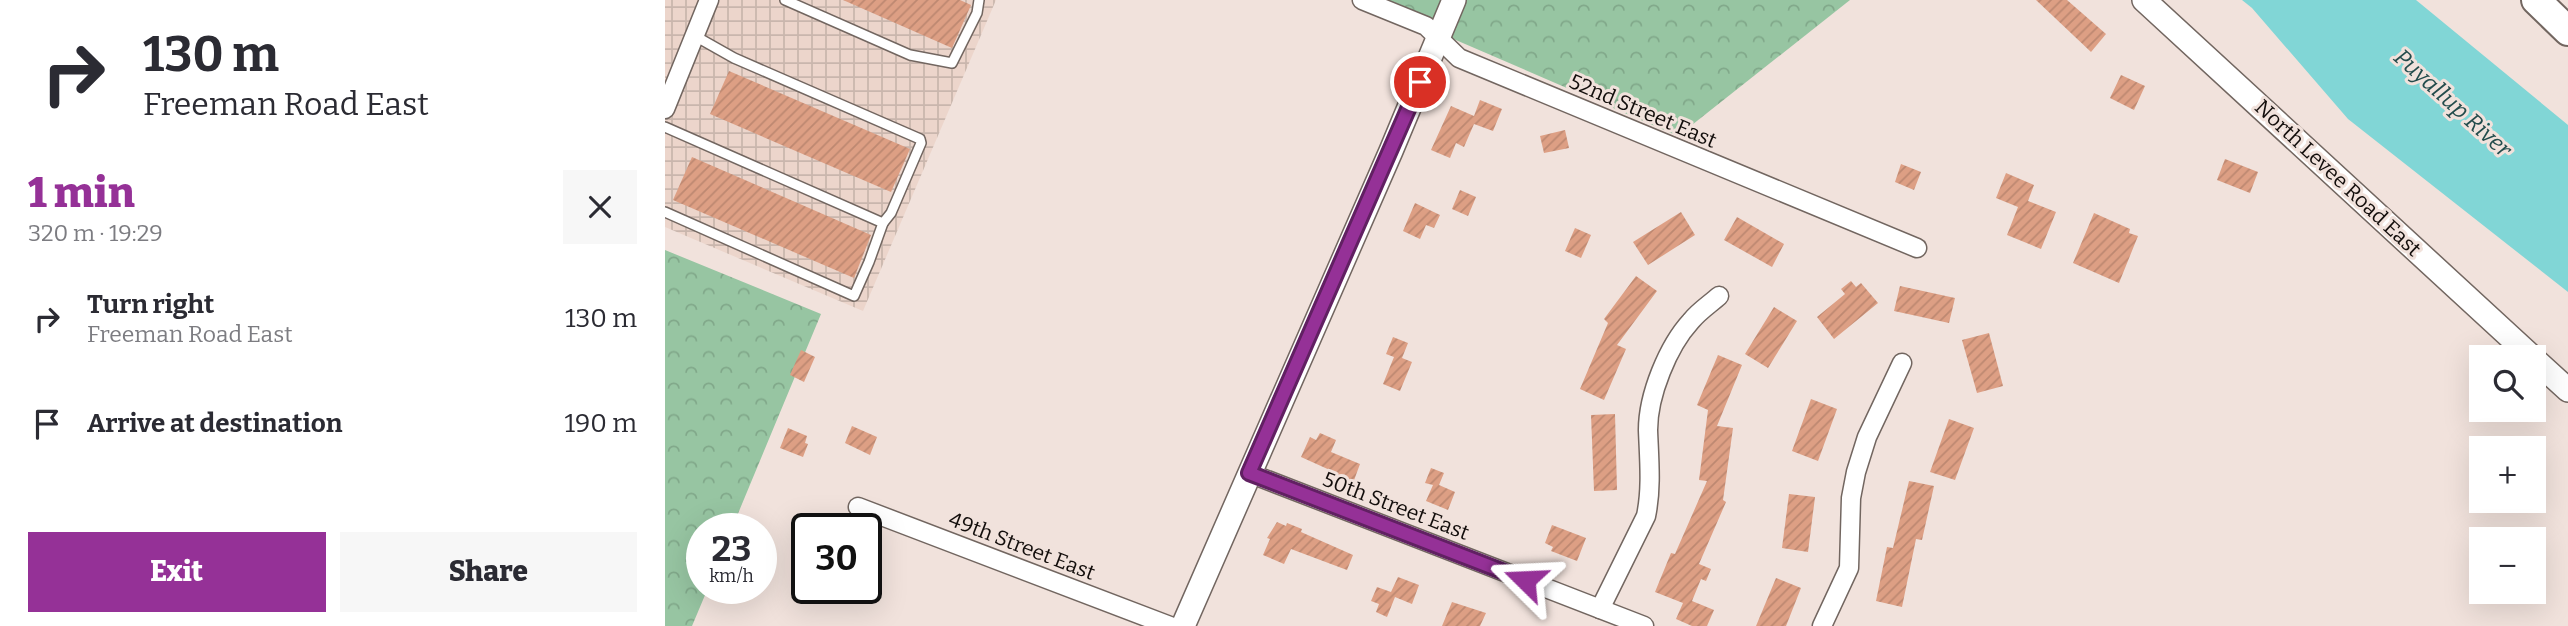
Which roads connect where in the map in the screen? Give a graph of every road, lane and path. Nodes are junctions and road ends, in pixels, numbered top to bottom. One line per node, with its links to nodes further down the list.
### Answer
1 (709, 0): 9 (street)
2 (785, 0): 3 (lane)
3 (979, 0)
4 (1362, 0): 10 (street, 52nd Street East)
5 (1454, 0): 10 (street)
6 (2144, 0): 17 (street, North Levee Road East)
7 (2536, 0): 8 (main road)
8 (2568, 31)
9 (695, 36): 11 (street); 14 (lane)
10 (1439, 39): 15 (street, 52nd Street East); 21 (street)
11 (665, 109)
12 (665, 127): 14 (lane)
13 (665, 212): 14 (lane)
14 (883, 223)
15 (1917, 248)
16 (1719, 296): 23 (street)
17 (2519, 345)
18 (1902, 363): 27 (street)
19 (2546, 370): 20 (street, North Levee Road East)
20 (2568, 390)
21 (1249, 473): 23 (street, 50th Street East); 25 (street)
22 (859, 507): 24 (street, 49th Street East)
23 (1600, 609): 26 (street, 50th Street East)
24 (1170, 626)
25 (1183, 626)
26 (1644, 626)
27 (1822, 626)

